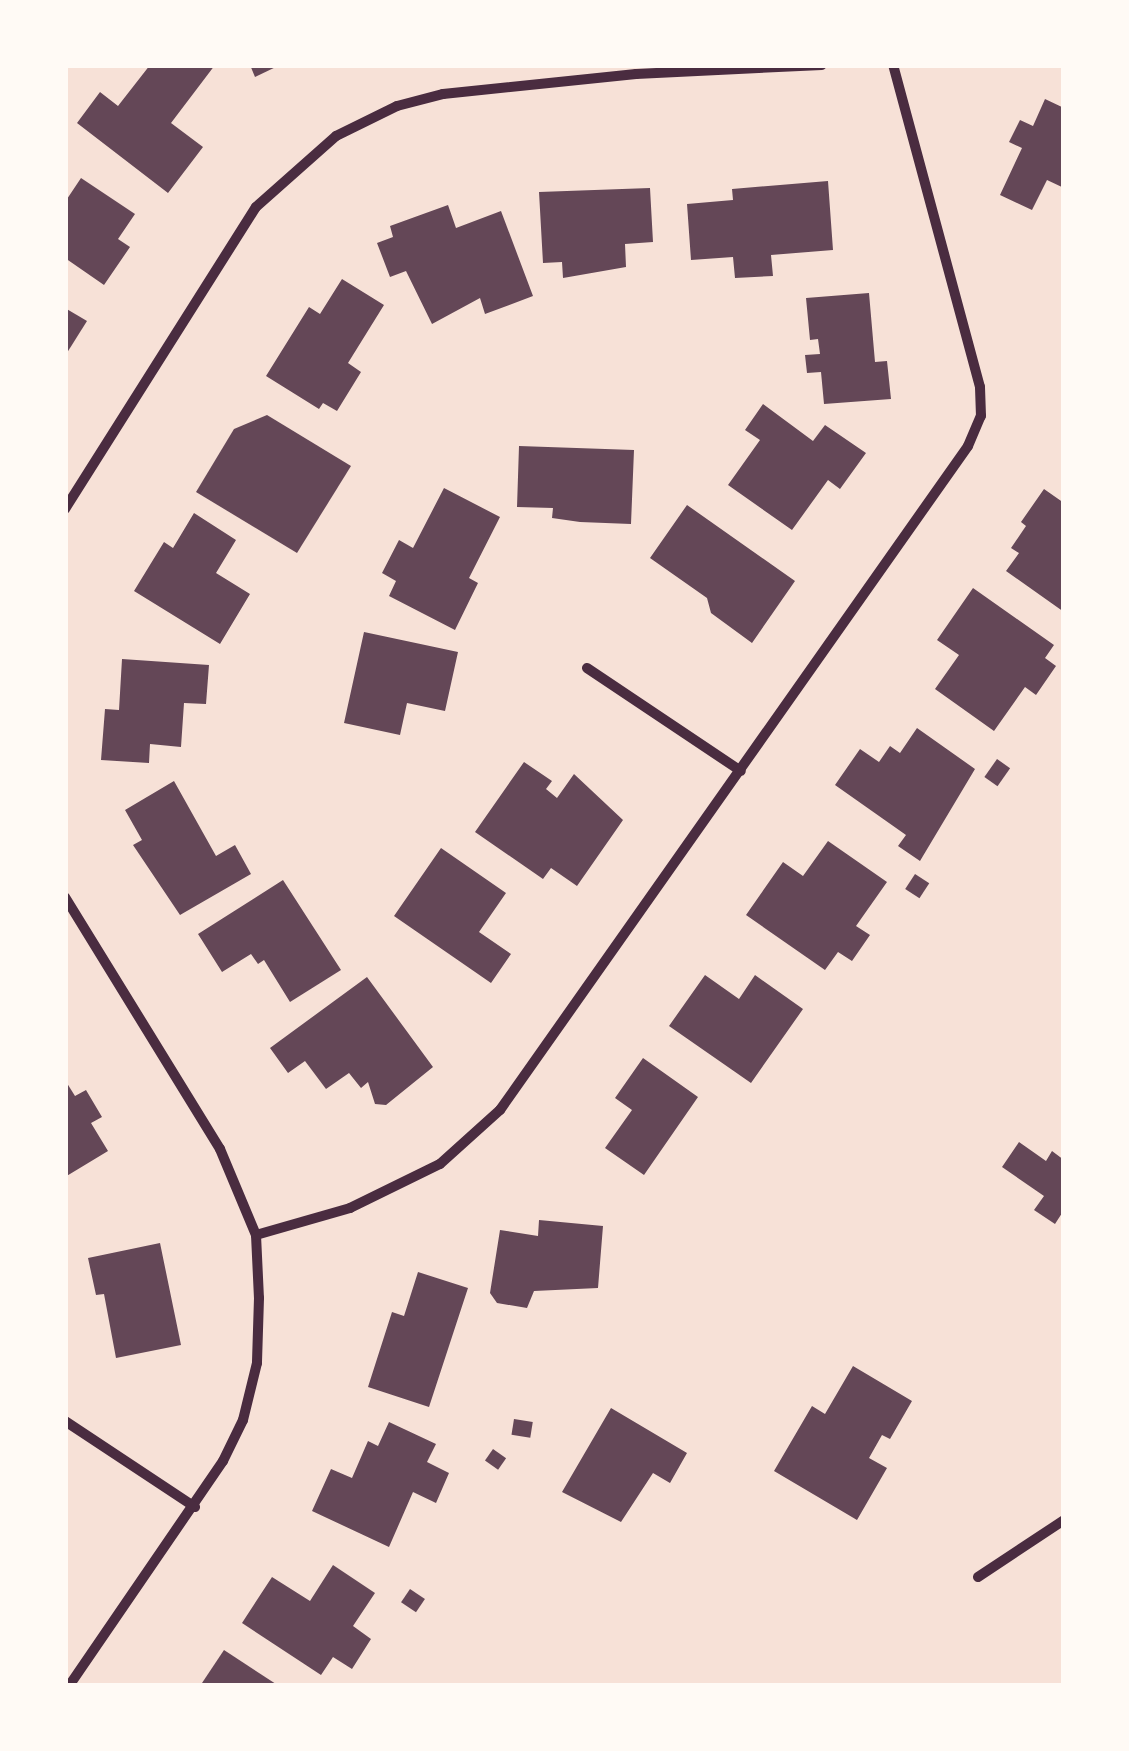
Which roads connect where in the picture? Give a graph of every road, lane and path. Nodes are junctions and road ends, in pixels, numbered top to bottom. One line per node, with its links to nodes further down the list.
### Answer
1 (822, 65): 3 (street)
2 (892, 65): 5 (street)
3 (65, 509)
4 (586, 668): 5 (street)
5 (741, 771): 7 (street)
6 (65, 897): 7 (street)
7 (256, 1235): 9 (street)
8 (65, 1421): 9 (street)
9 (195, 1507): 12 (street)
10 (1064, 1520): 11 (street)
11 (978, 1577)
12 (69, 1686)

